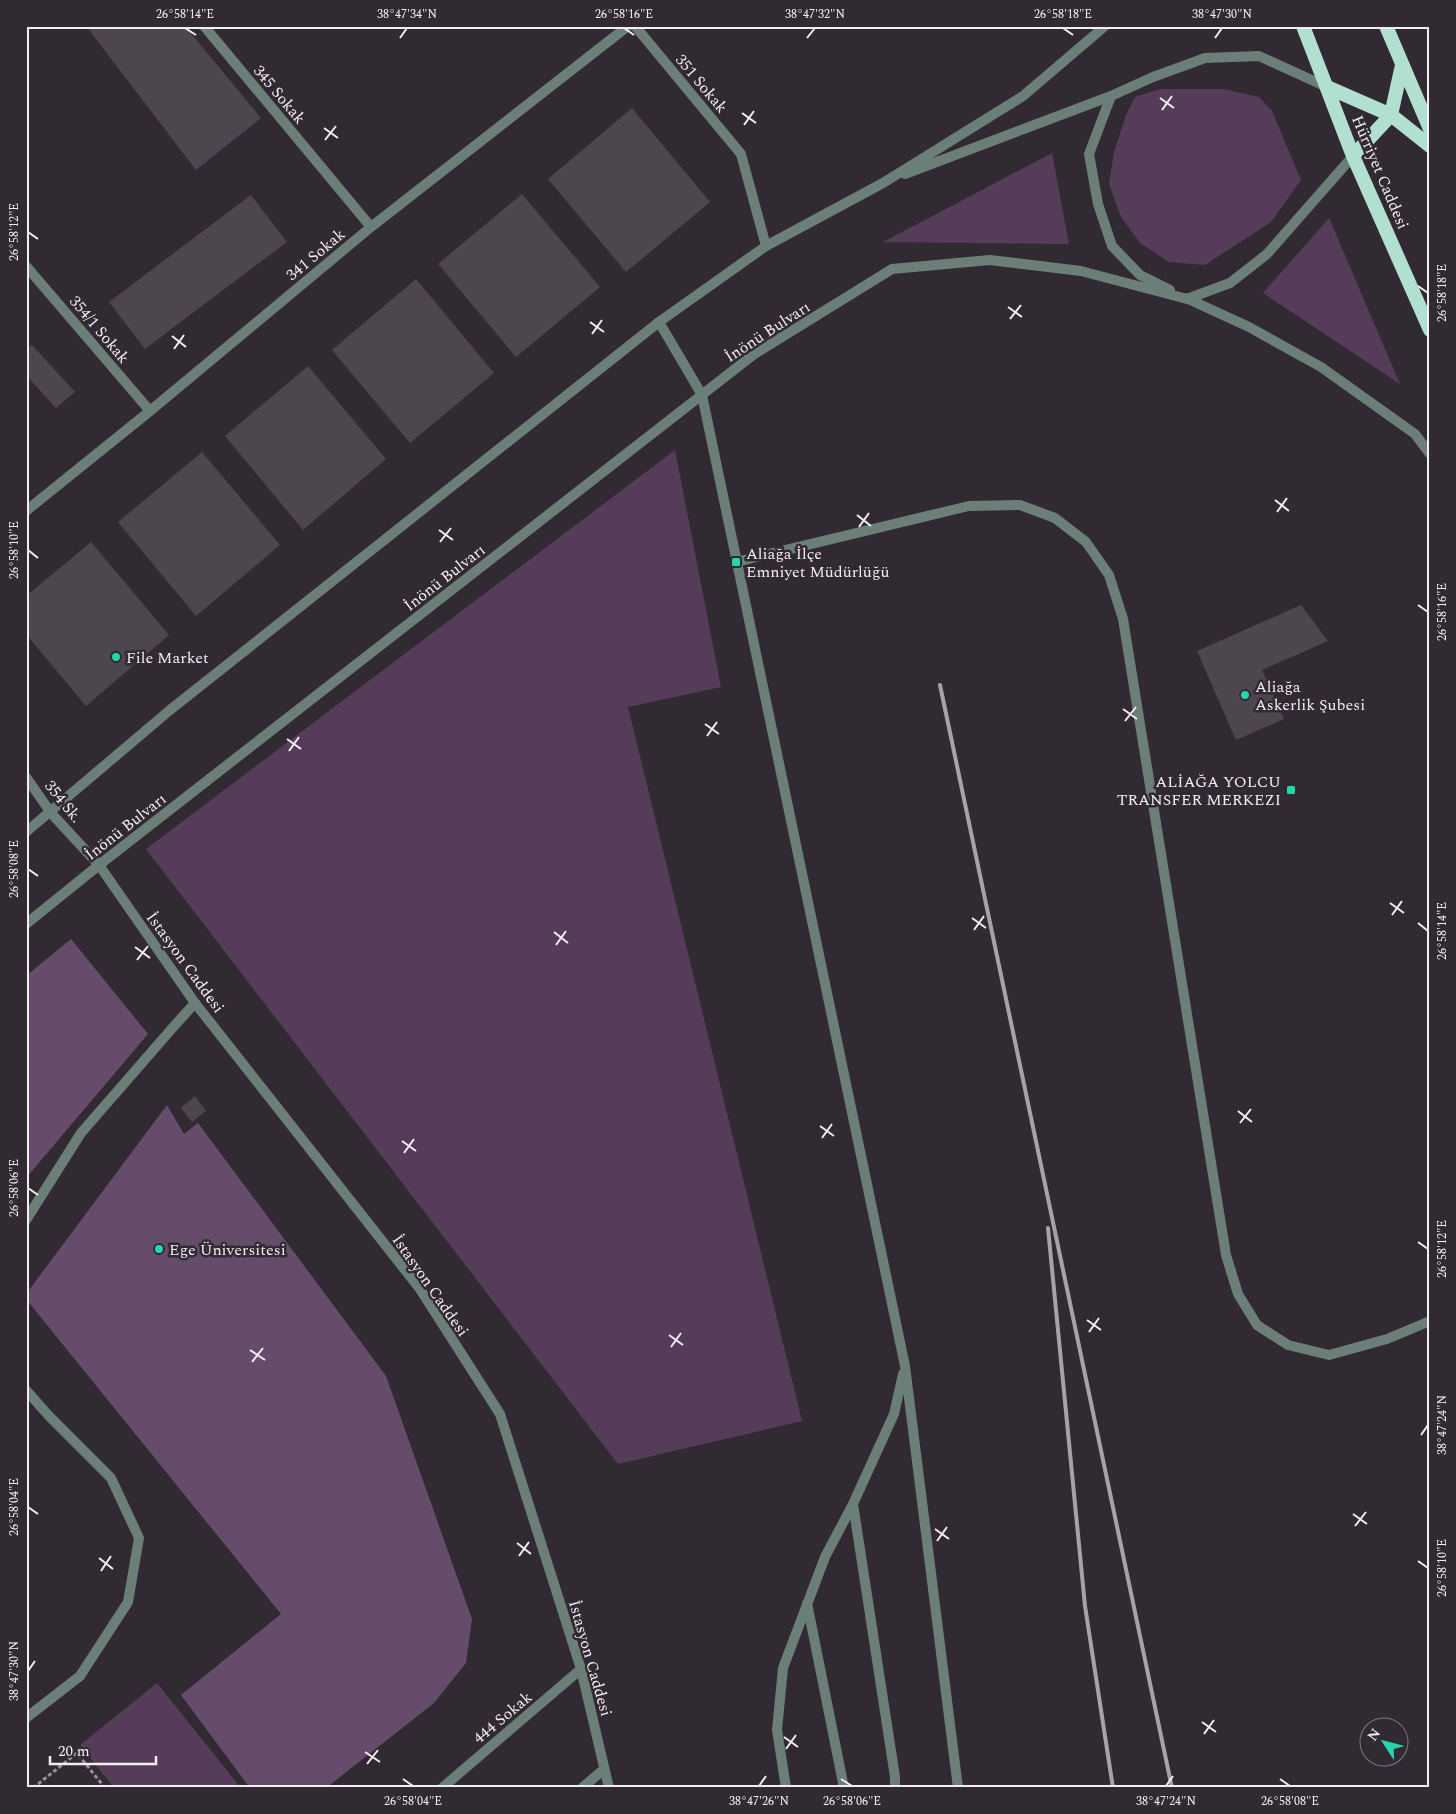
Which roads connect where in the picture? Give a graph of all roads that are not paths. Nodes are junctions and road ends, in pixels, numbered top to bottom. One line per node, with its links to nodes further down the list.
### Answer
1 (204, 26): 15 (street, 345 Sokak)
2 (628, 26): 15 (street, 341 Sokak)
3 (636, 26): 16 (street, 351 Sokak)
4 (1105, 26): 14 (street)
5 (1302, 26): 8 (highway, Hürriyet Caddesi)
6 (1386, 26): 7 (highway)
7 (1402, 65): 10 (highway); 11 (highway)
8 (1327, 86): 9 (street); 10 (highway); 13 (highway, Hürriyet Caddesi)
9 (1111, 96): 14 (street); 18 (street)
10 (1391, 115): 12 (highway); 13 (highway)
11 (1430, 129)
12 (1430, 146)
13 (1353, 156): 18 (street); 20 (highway, Hürriyet Caddesi)
14 (883, 183): 16 (street)
15 (371, 227): 22 (street, 341 Sokak)
16 (766, 246): 19 (street)
17 (26, 266): 22 (street, 354/1 Sokak)
18 (1187, 299): 21 (street, İnönü Bulvarı); 23 (street)
19 (658, 322): 21 (street); 27 (street)
20 (1430, 330)
21 (702, 395): 25 (street); 29 (street, İnönü Bulvarı)
22 (150, 411): 24 (street, 341 Sokak)
23 (1430, 454)
24 (26, 511)
25 (736, 562): 33 (street); 34 (street)
26 (26, 777): 27 (street, 354 Sk.)
27 (51, 812): 28 (street); 29 (street, 354 Sk.)
28 (26, 832)
29 (99, 865): 30 (street, İnönü Bulvarı); 31 (street, İstasyon Caddesi)
30 (26, 924)
31 (195, 1003): 32 (street); 38 (street, İstasyon Caddesi)
32 (26, 1220)
33 (1430, 1321)
34 (905, 1366): 36 (street); 47 (street)
35 (26, 1390): 39 (street)
36 (853, 1504): 37 (street); 46 (street)
37 (807, 1602): 44 (street); 45 (street)
38 (581, 1669): 40 (street, İstasyon Caddesi); 41 (street, 444 Sokak)
39 (26, 1718)
40 (604, 1769): 42 (street); 43 (street, İstasyon Caddesi)
41 (442, 1788)
42 (582, 1788)
43 (609, 1788)
44 (786, 1788)
45 (844, 1788)
46 (895, 1788)
47 (958, 1788)

